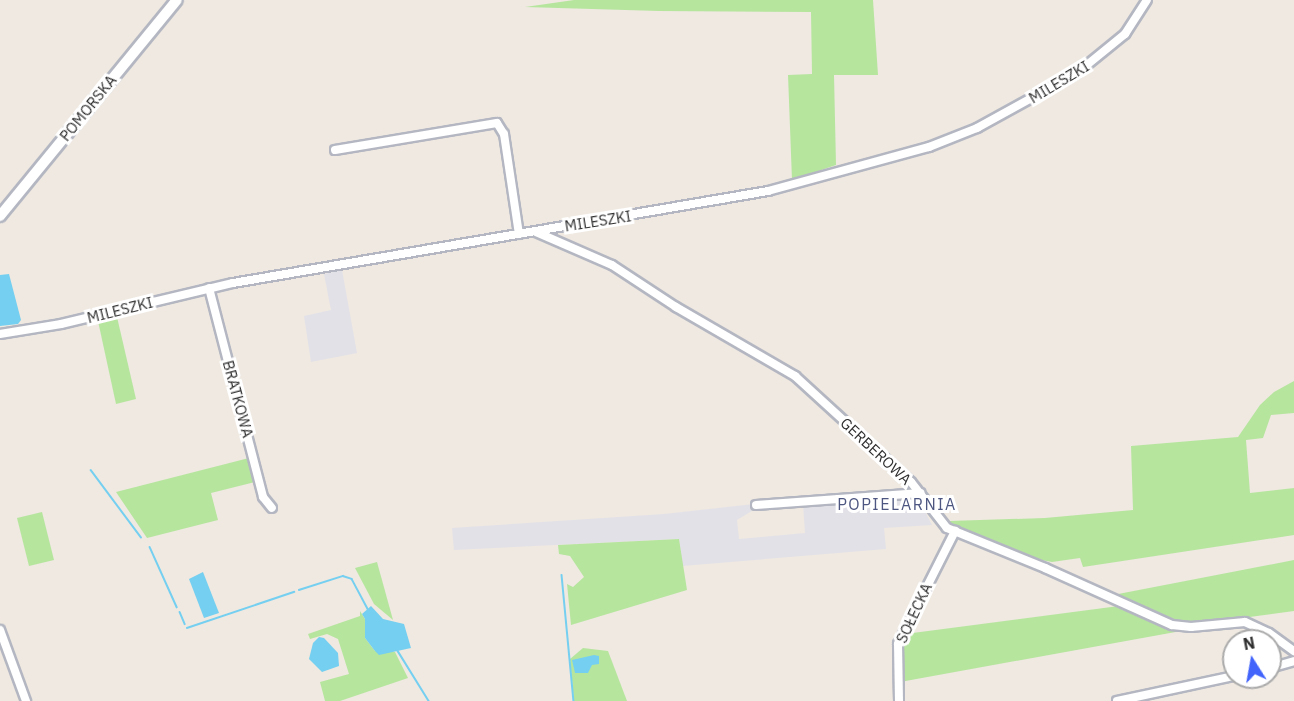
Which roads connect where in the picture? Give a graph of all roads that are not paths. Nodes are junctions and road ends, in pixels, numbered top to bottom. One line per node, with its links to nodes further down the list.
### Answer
1 (177, 0): 4 (street, POMORSKA)
2 (1147, 0): 5 (street, MILESZKI)
3 (335, 150): 6 (street)
4 (0, 216)
5 (535, 231): 6 (street, MILESZKI); 9 (street, GERBEROWA)
6 (519, 234): 7 (street, MILESZKI)
7 (209, 288): 8 (street, MILESZKI); 11 (street, BRATKOWA)
8 (0, 334)
9 (921, 493): 10 (street); 12 (street, GERBEROWA)
10 (756, 505)
11 (272, 508)
12 (955, 531): 14 (street, GERBEROWA); 17 (street, SOŁECKA)
13 (0, 630): 16 (street)
14 (1294, 651)
15 (1222, 679): 18 (street)
16 (26, 701)
17 (899, 701)
18 (1117, 701)

